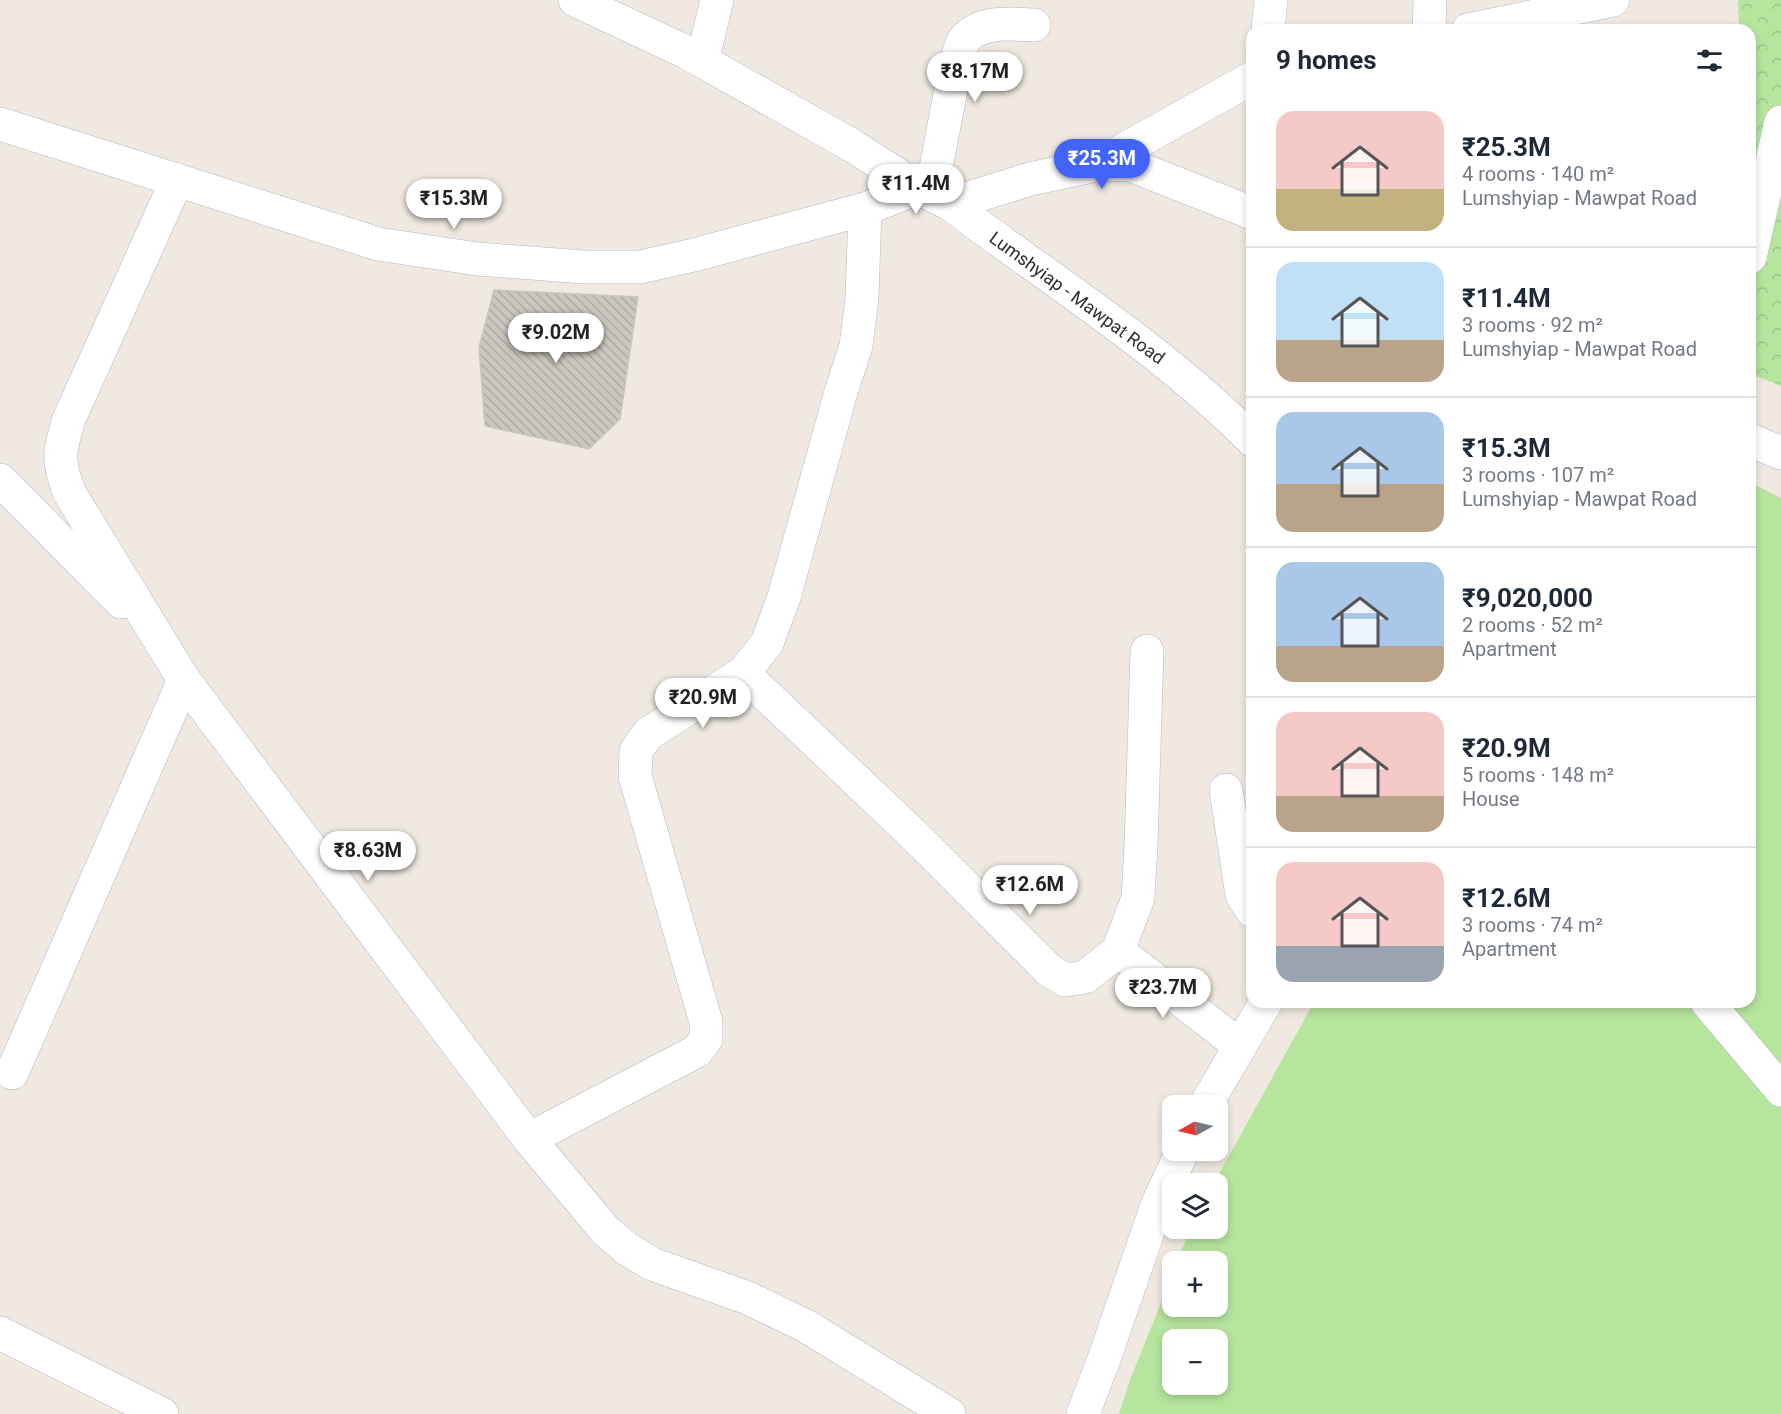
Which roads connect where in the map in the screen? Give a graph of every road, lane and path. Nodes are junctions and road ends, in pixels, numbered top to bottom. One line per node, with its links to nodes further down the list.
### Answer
1 (575, 0): 10 (street, Lumshyiap - Mawpat Road)
2 (717, 0): 10 (street)
3 (1271, 0): 6 (street)
4 (1430, 0): 7 (street)
5 (1610, 0): 8 (street)
6 (1269, 24)
7 (1429, 24)
8 (1496, 24)
9 (1034, 25): 16 (street)
10 (702, 61): 16 (street, Lumshyiap - Mawpat Road)
11 (1246, 81): 14 (street)
12 (1781, 122): 19 (street)
13 (0, 124): 15 (street)
14 (1096, 165): 16 (street); 18 (street)
15 (177, 180): 17 (street); 24 (street)
16 (933, 195): 17 (street); 20 (street, Lumshyiap - Mawpat Road)
17 (865, 209): 26 (street)
18 (1246, 211)
19 (1756, 231)
20 (1246, 434)
21 (1756, 443): 22 (street)
22 (1781, 453)
23 (0, 480): 24 (street)
24 (160, 641): 27 (street)
25 (1147, 651): 30 (street)
26 (743, 673): 30 (street); 37 (street)
27 (184, 680): 34 (street); 37 (street)
28 (1226, 790): 29 (street)
29 (1246, 901)
30 (1118, 951): 33 (street)
31 (1262, 1008): 33 (street)
32 (1712, 1008): 35 (street)
33 (1240, 1046): 36 (street)
34 (12, 1073)
35 (1781, 1090)
36 (1211, 1095)
37 (529, 1138): 41 (street)
38 (1179, 1161): 42 (street)
39 (0, 1333): 40 (street)
40 (155, 1412)
41 (949, 1414)
42 (1083, 1414)

